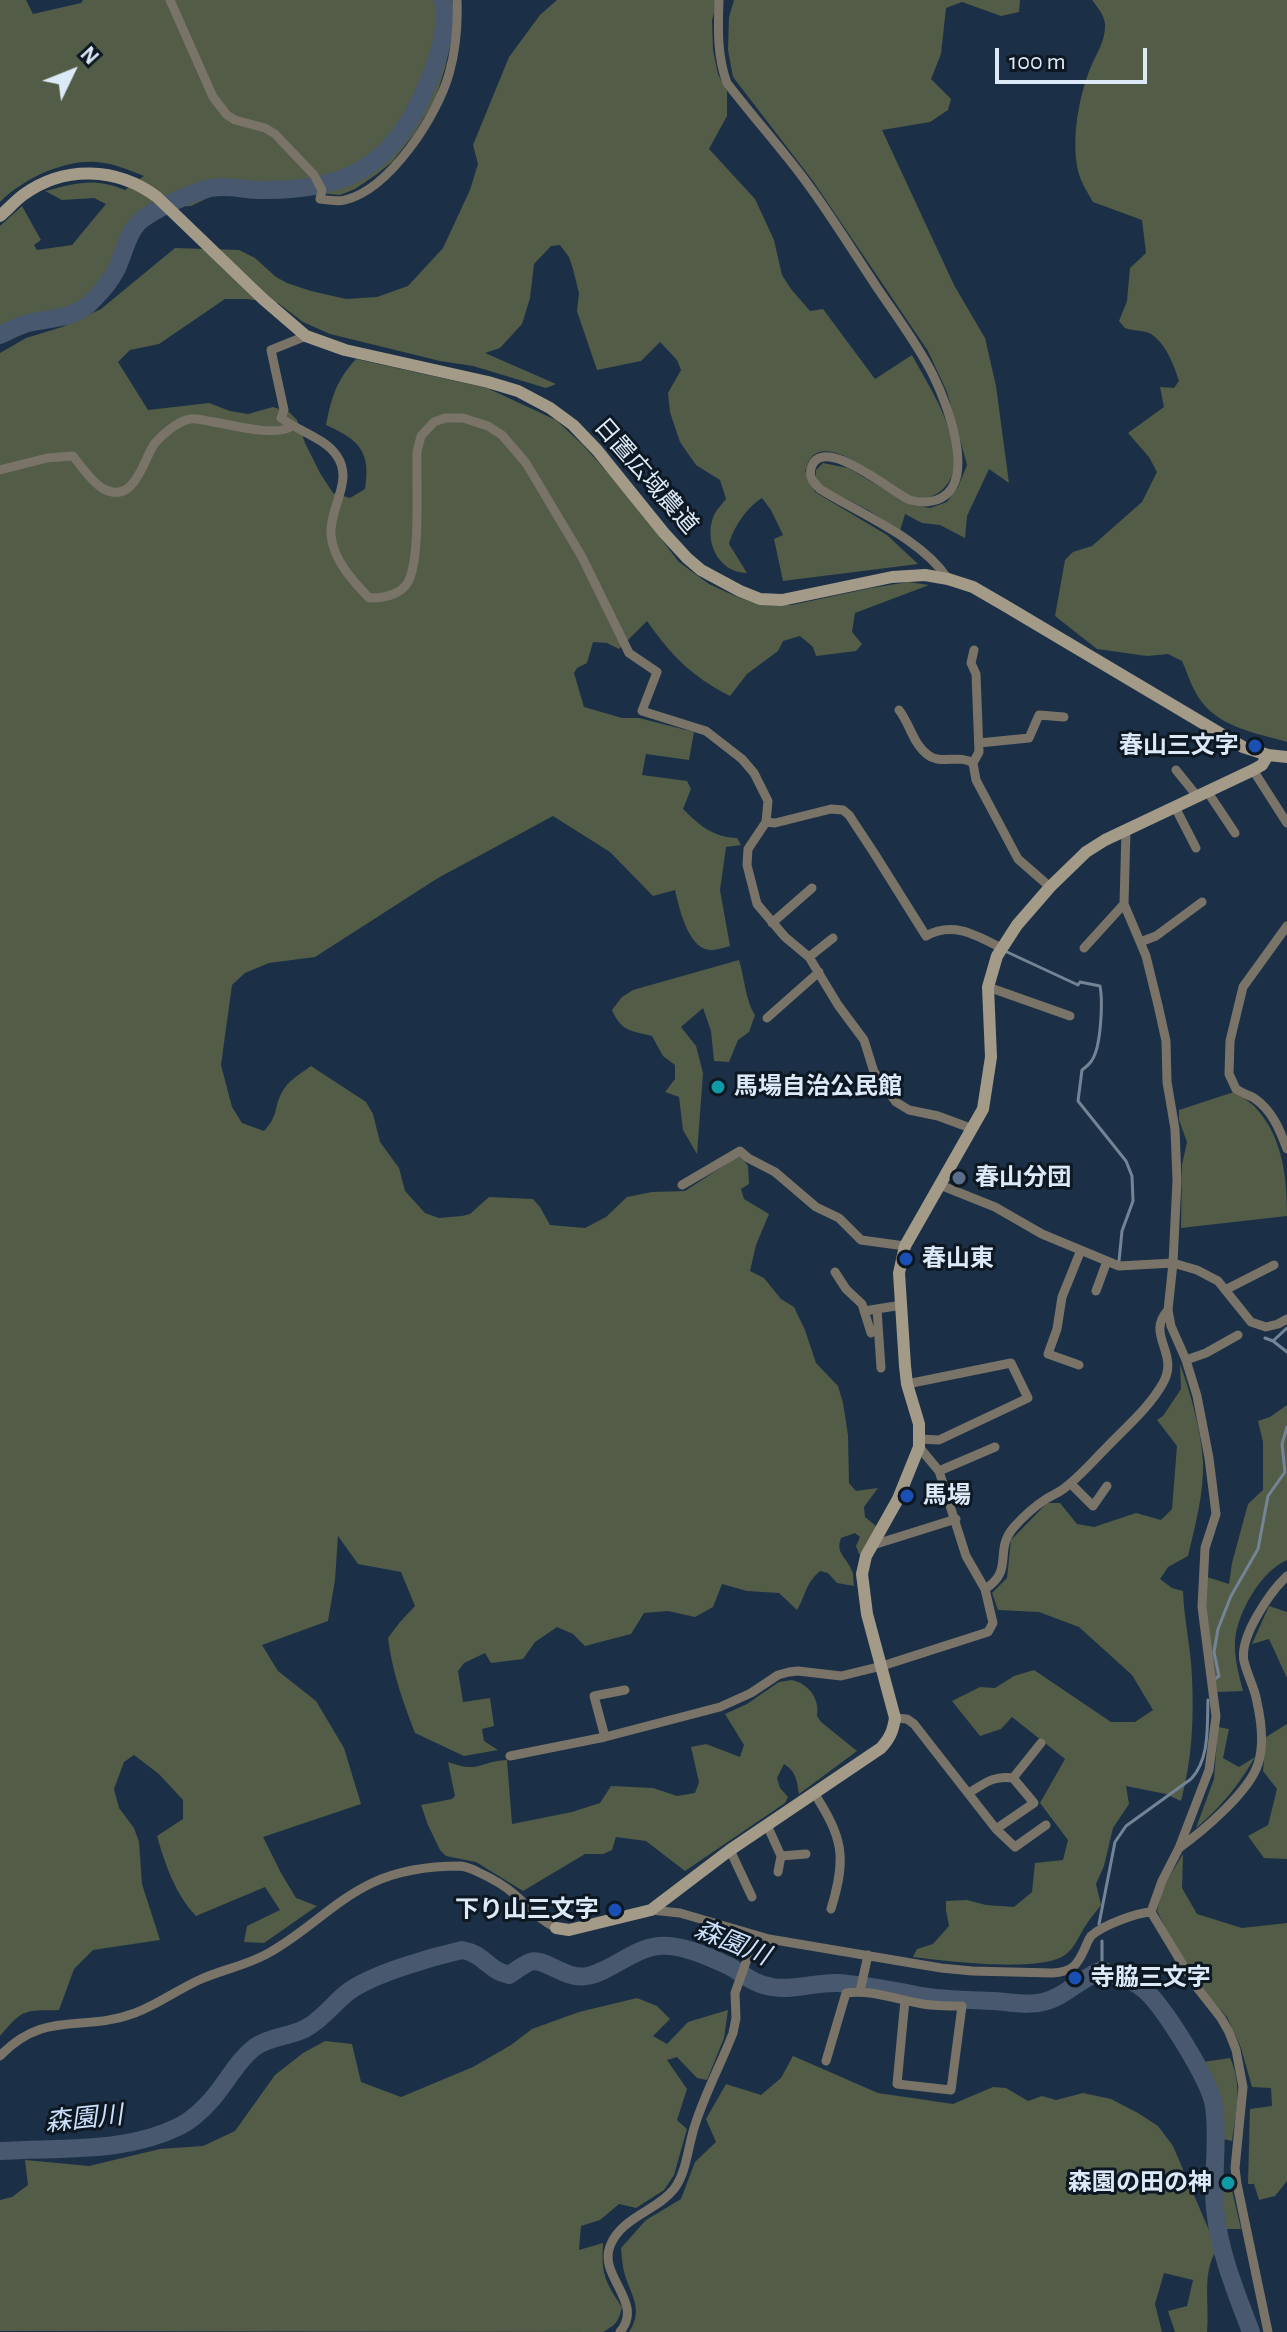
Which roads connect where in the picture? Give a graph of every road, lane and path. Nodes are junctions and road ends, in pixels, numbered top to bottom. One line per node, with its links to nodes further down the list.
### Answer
1 (170, 0): 2 (street)
2 (457, 0)
3 (719, 0): 8 (street)
4 (0, 216): 5 (street, 日置広域農道)
5 (306, 336): 6 (street); 8 (street, 日置広域農道)
6 (292, 426): 7 (street); 20 (street)
7 (0, 470)
8 (948, 579): 13 (street, 日置広域農道)
9 (974, 650): 12 (street)
10 (899, 710): 15 (street)
11 (1064, 717): 12 (street)
12 (979, 743): 15 (street)
13 (1268, 755): 14 (street, 日置広域農道); 17 (street)
14 (1287, 757)
15 (973, 763): 25 (street)
16 (1176, 770): 18 (street)
17 (1253, 770): 18 (street); 21 (street)
18 (1202, 794): 19 (street); 23 (street)
19 (1175, 807): 22 (street); 24 (street)
20 (766, 822): 29 (street); 33 (street)
21 (1287, 823)
22 (1126, 830): 25 (street); 28 (street)
23 (1235, 833)
24 (1196, 848)
25 (1050, 887): 33 (street)
26 (812, 888): 29 (street)
27 (1202, 902): 32 (street)
28 (1124, 904): 32 (street); 34 (street)
29 (772, 923): 35 (street)
30 (1287, 926): 41 (street)
31 (833, 938): 35 (street)
32 (1140, 942): 47 (street)
33 (1001, 948): 37 (street)
34 (1084, 948)
35 (809, 957): 36 (street)
36 (819, 972): 39 (street); 40 (street)
37 (988, 987): 38 (street); 40 (street)
38 (1070, 1016)
39 (767, 1018)
40 (973, 1129): 43 (street)
41 (1287, 1149)
42 (682, 1185): 44 (street)
43 (940, 1185): 44 (street); 45 (street)
44 (905, 1246): 52 (street)
45 (1081, 1250): 46 (street); 60 (street)
46 (1107, 1261): 47 (street); 51 (street)
47 (1173, 1263): 50 (street); 54 (street)
48 (1274, 1265): 50 (street)
49 (835, 1272): 55 (street)
50 (1225, 1290): 56 (street)
51 (1096, 1291)
52 (902, 1305): 53 (street); 62 (street)
53 (877, 1309): 55 (street); 61 (street)
54 (1168, 1310): 59 (street); 66 (street)
55 (864, 1311): 57 (street)
56 (1287, 1319)
57 (871, 1333)
58 (1238, 1335): 59 (street)
59 (1186, 1360): 84 (street)
60 (1079, 1365)
61 (881, 1368)
62 (907, 1384): 63 (street); 63 (street)
63 (920, 1443): 65 (street); 69 (street)
64 (995, 1447): 65 (street)
65 (939, 1471): 68 (street)
66 (1071, 1484): 67 (street); 71 (street)
67 (1107, 1486)
68 (956, 1519): 69 (street); 71 (street)
69 (873, 1545): 72 (street)
70 (1287, 1576): 84 (street)
71 (985, 1589): 72 (street)
72 (882, 1666): 74 (street); 75 (street)
73 (625, 1690): 75 (street)
74 (895, 1718): 79 (street); 80 (street)
75 (605, 1737): 77 (street)
76 (1041, 1743): 78 (street)
77 (510, 1756)
78 (1013, 1778): 80 (street); 83 (street)
79 (814, 1793): 81 (street); 90 (street)
80 (969, 1793): 83 (street)
81 (767, 1825): 85 (street); 87 (street)
82 (1046, 1825): 83 (street)
83 (996, 1829)
84 (1179, 1848): 92 (street)
85 (730, 1850): 89 (street); 91 (street)
86 (806, 1854): 87 (street)
87 (781, 1856): 88 (street)
88 (778, 1872)
89 (752, 1897)
90 (831, 1909)
91 (651, 1910): 93 (street); 94 (street)
92 (1151, 1912): 95 (street); 101 (street)
93 (556, 1928): 98 (street)
94 (755, 1937): 95 (street); 100 (street)
95 (868, 1955): 96 (street)
96 (860, 1991): 97 (street); 99 (street)
97 (905, 2000): 97 (street)
98 (0, 2056)
99 (826, 2061)
100 (620, 2332)
101 (1268, 2332)

